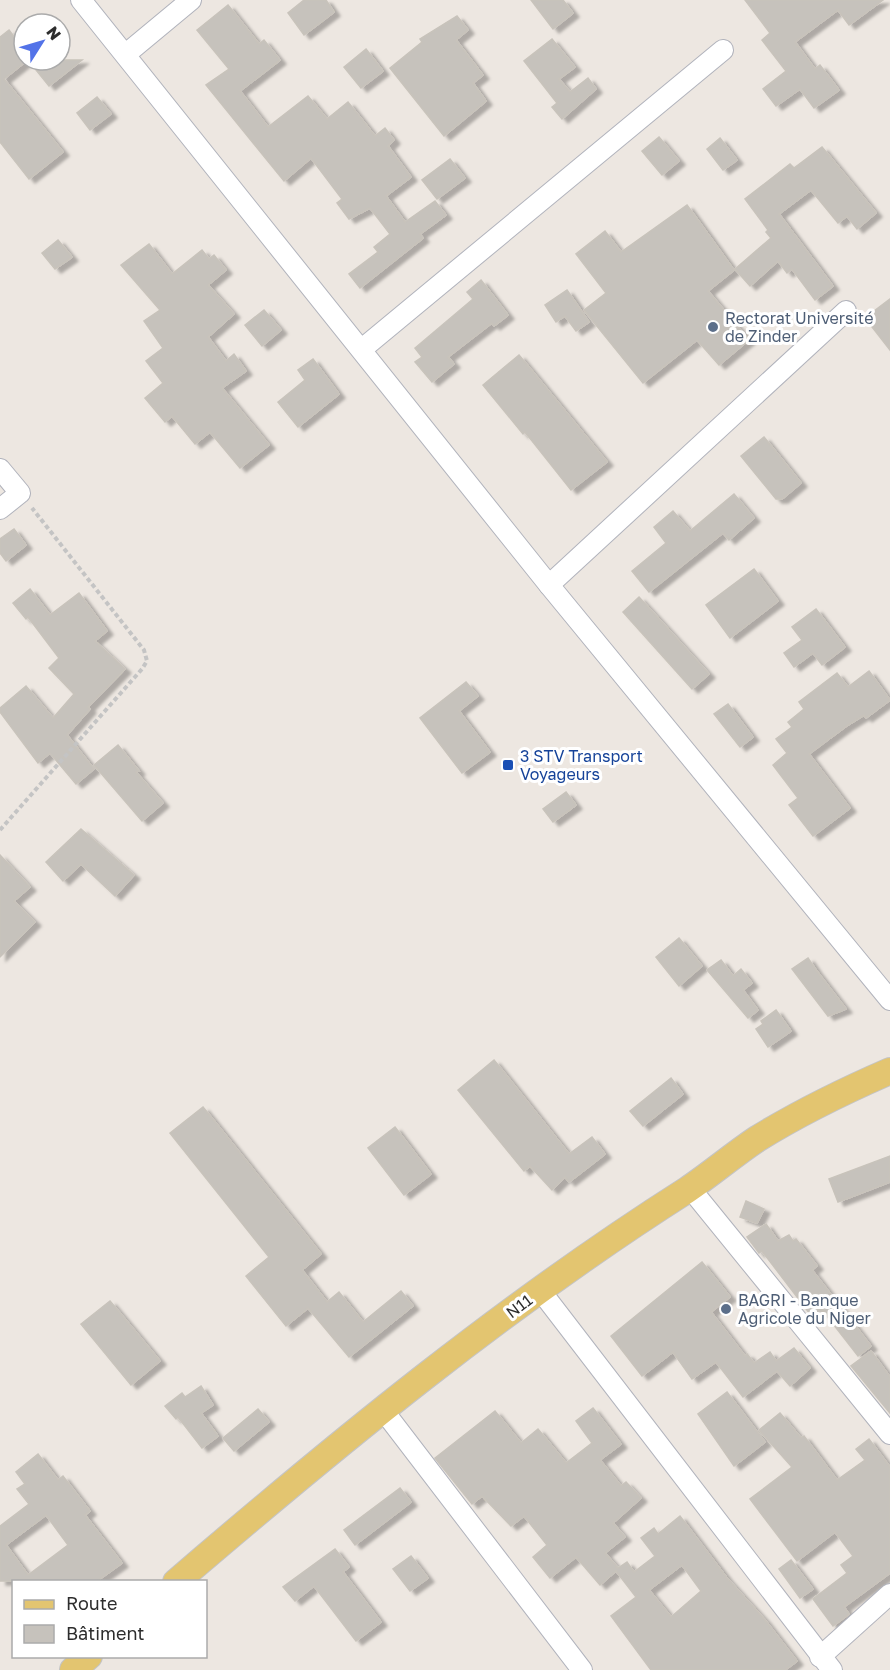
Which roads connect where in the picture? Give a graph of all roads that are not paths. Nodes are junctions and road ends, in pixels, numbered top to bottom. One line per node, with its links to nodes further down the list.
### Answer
1 (81, 0): 4 (street)
2 (191, 0): 4 (street)
3 (723, 50): 6 (street)
4 (126, 54): 6 (street)
5 (846, 311): 9 (street)
6 (362, 349): 9 (street)
7 (0, 469): 8 (street)
8 (0, 508)
9 (549, 585): 10 (street)
10 (890, 1000)
11 (890, 1071): 12 (main road, N11)
12 (690, 1188): 13 (main road, N11); 15 (street)
13 (540, 1290): 14 (main road, N11); 19 (street)
14 (383, 1410): 16 (main road, N11); 21 (street)
15 (890, 1434)
16 (177, 1580)
17 (890, 1594): 19 (street)
18 (87, 1658): 20 (main road)
19 (826, 1663)
20 (73, 1670)
21 (582, 1670)

